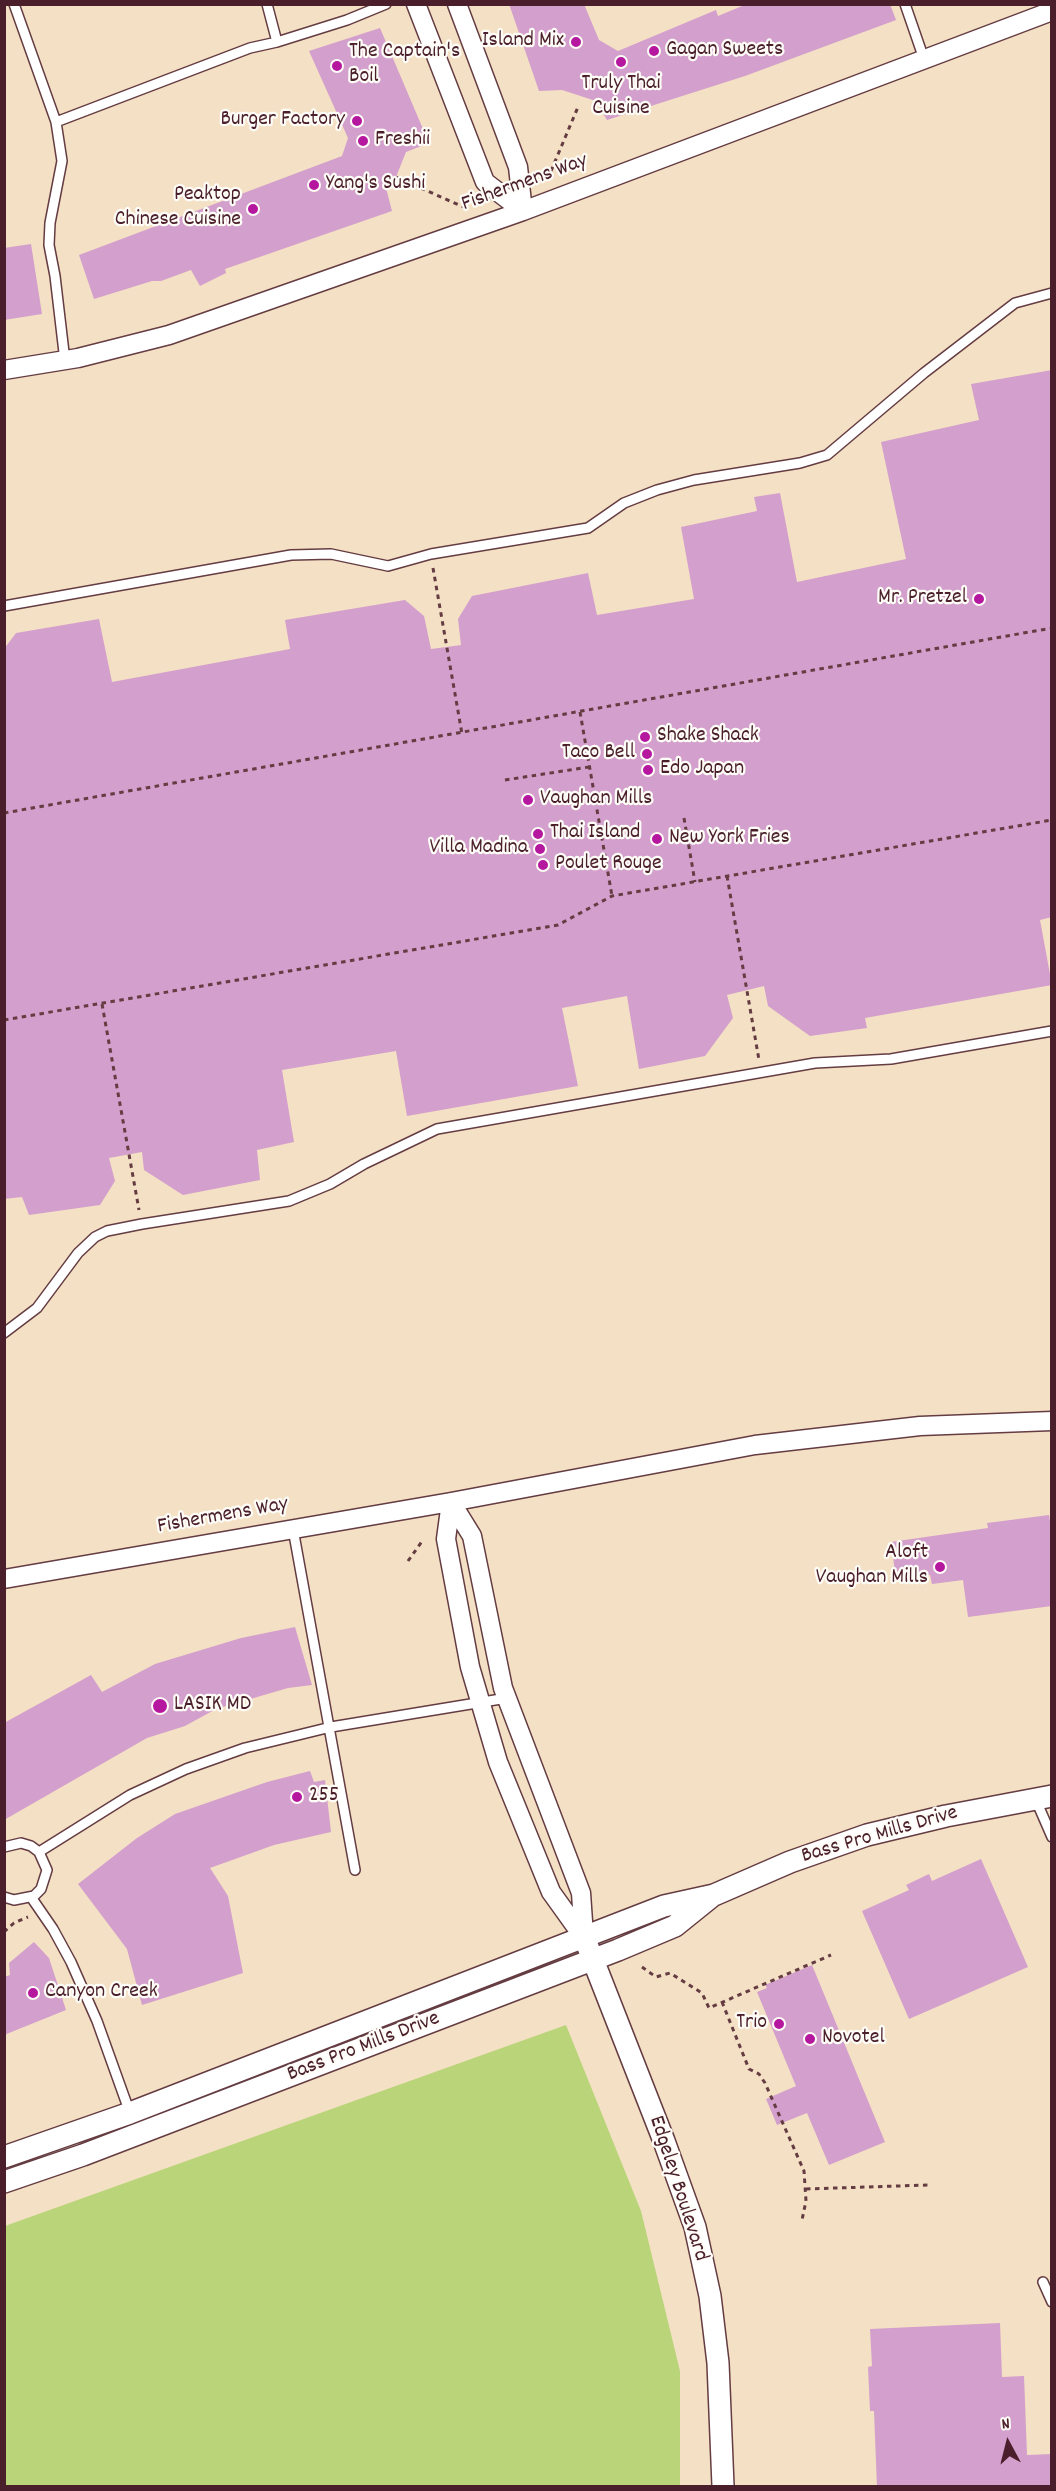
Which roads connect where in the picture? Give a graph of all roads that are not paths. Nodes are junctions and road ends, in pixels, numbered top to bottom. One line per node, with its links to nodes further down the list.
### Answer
1 (14, 4): 10 (lane)
2 (267, 4): 8 (lane)
3 (386, 4): 8 (lane)
4 (416, 4): 11 (street)
5 (457, 4): 11 (street)
6 (906, 4): 9 (lane)
7 (1052, 10): 9 (street, Fishermens Way)
8 (277, 42): 10 (lane)
9 (924, 59): 11 (street, Fishermens Way)
10 (56, 122): 13 (lane)
11 (523, 211): 13 (street, Fishermens Way)
12 (1052, 293): 15 (lane)
13 (65, 361): 14 (street, Fishermens Way)
14 (4, 370)
15 (4, 606)
16 (1052, 1031): 17 (lane)
17 (4, 1332)
18 (1052, 1421): 19 (street, Fishermens Way)
19 (451, 1502): 20 (street, Fishermens Way); 22 (street); 23 (street)
20 (293, 1529): 21 (street, Fishermens Way); 24 (lane)
21 (4, 1579)
22 (507, 1698): 23 (lane); 33 (street)
23 (480, 1702): 24 (lane); 33 (street)
24 (331, 1727): 28 (lane); 29 (lane)
25 (1043, 1797): 26 (lane); 30 (street, Bass Pro Mills Drive)
26 (1052, 1837)
27 (4, 1847): 28 (lane)
28 (39, 1852): 32 (lane)
29 (355, 1870)
30 (714, 1895): 33 (street, Bass Pro Mills Drive); 34 (street, Bass Pro Mills Drive)
31 (4, 1897): 32 (lane)
32 (31, 1897): 35 (lane)
33 (584, 1938): 34 (street, Edgeley Boulevard); 35 (street, Bass Pro Mills Drive)
34 (593, 1960): 37 (street, Bass Pro Mills Drive); 40 (street, Edgeley Boulevard)
35 (130, 2113): 36 (street, Bass Pro Mills Drive)
36 (4, 2157)
37 (4, 2182)
38 (1043, 2282): 39 (lane)
39 (1052, 2302)
40 (723, 2487)

